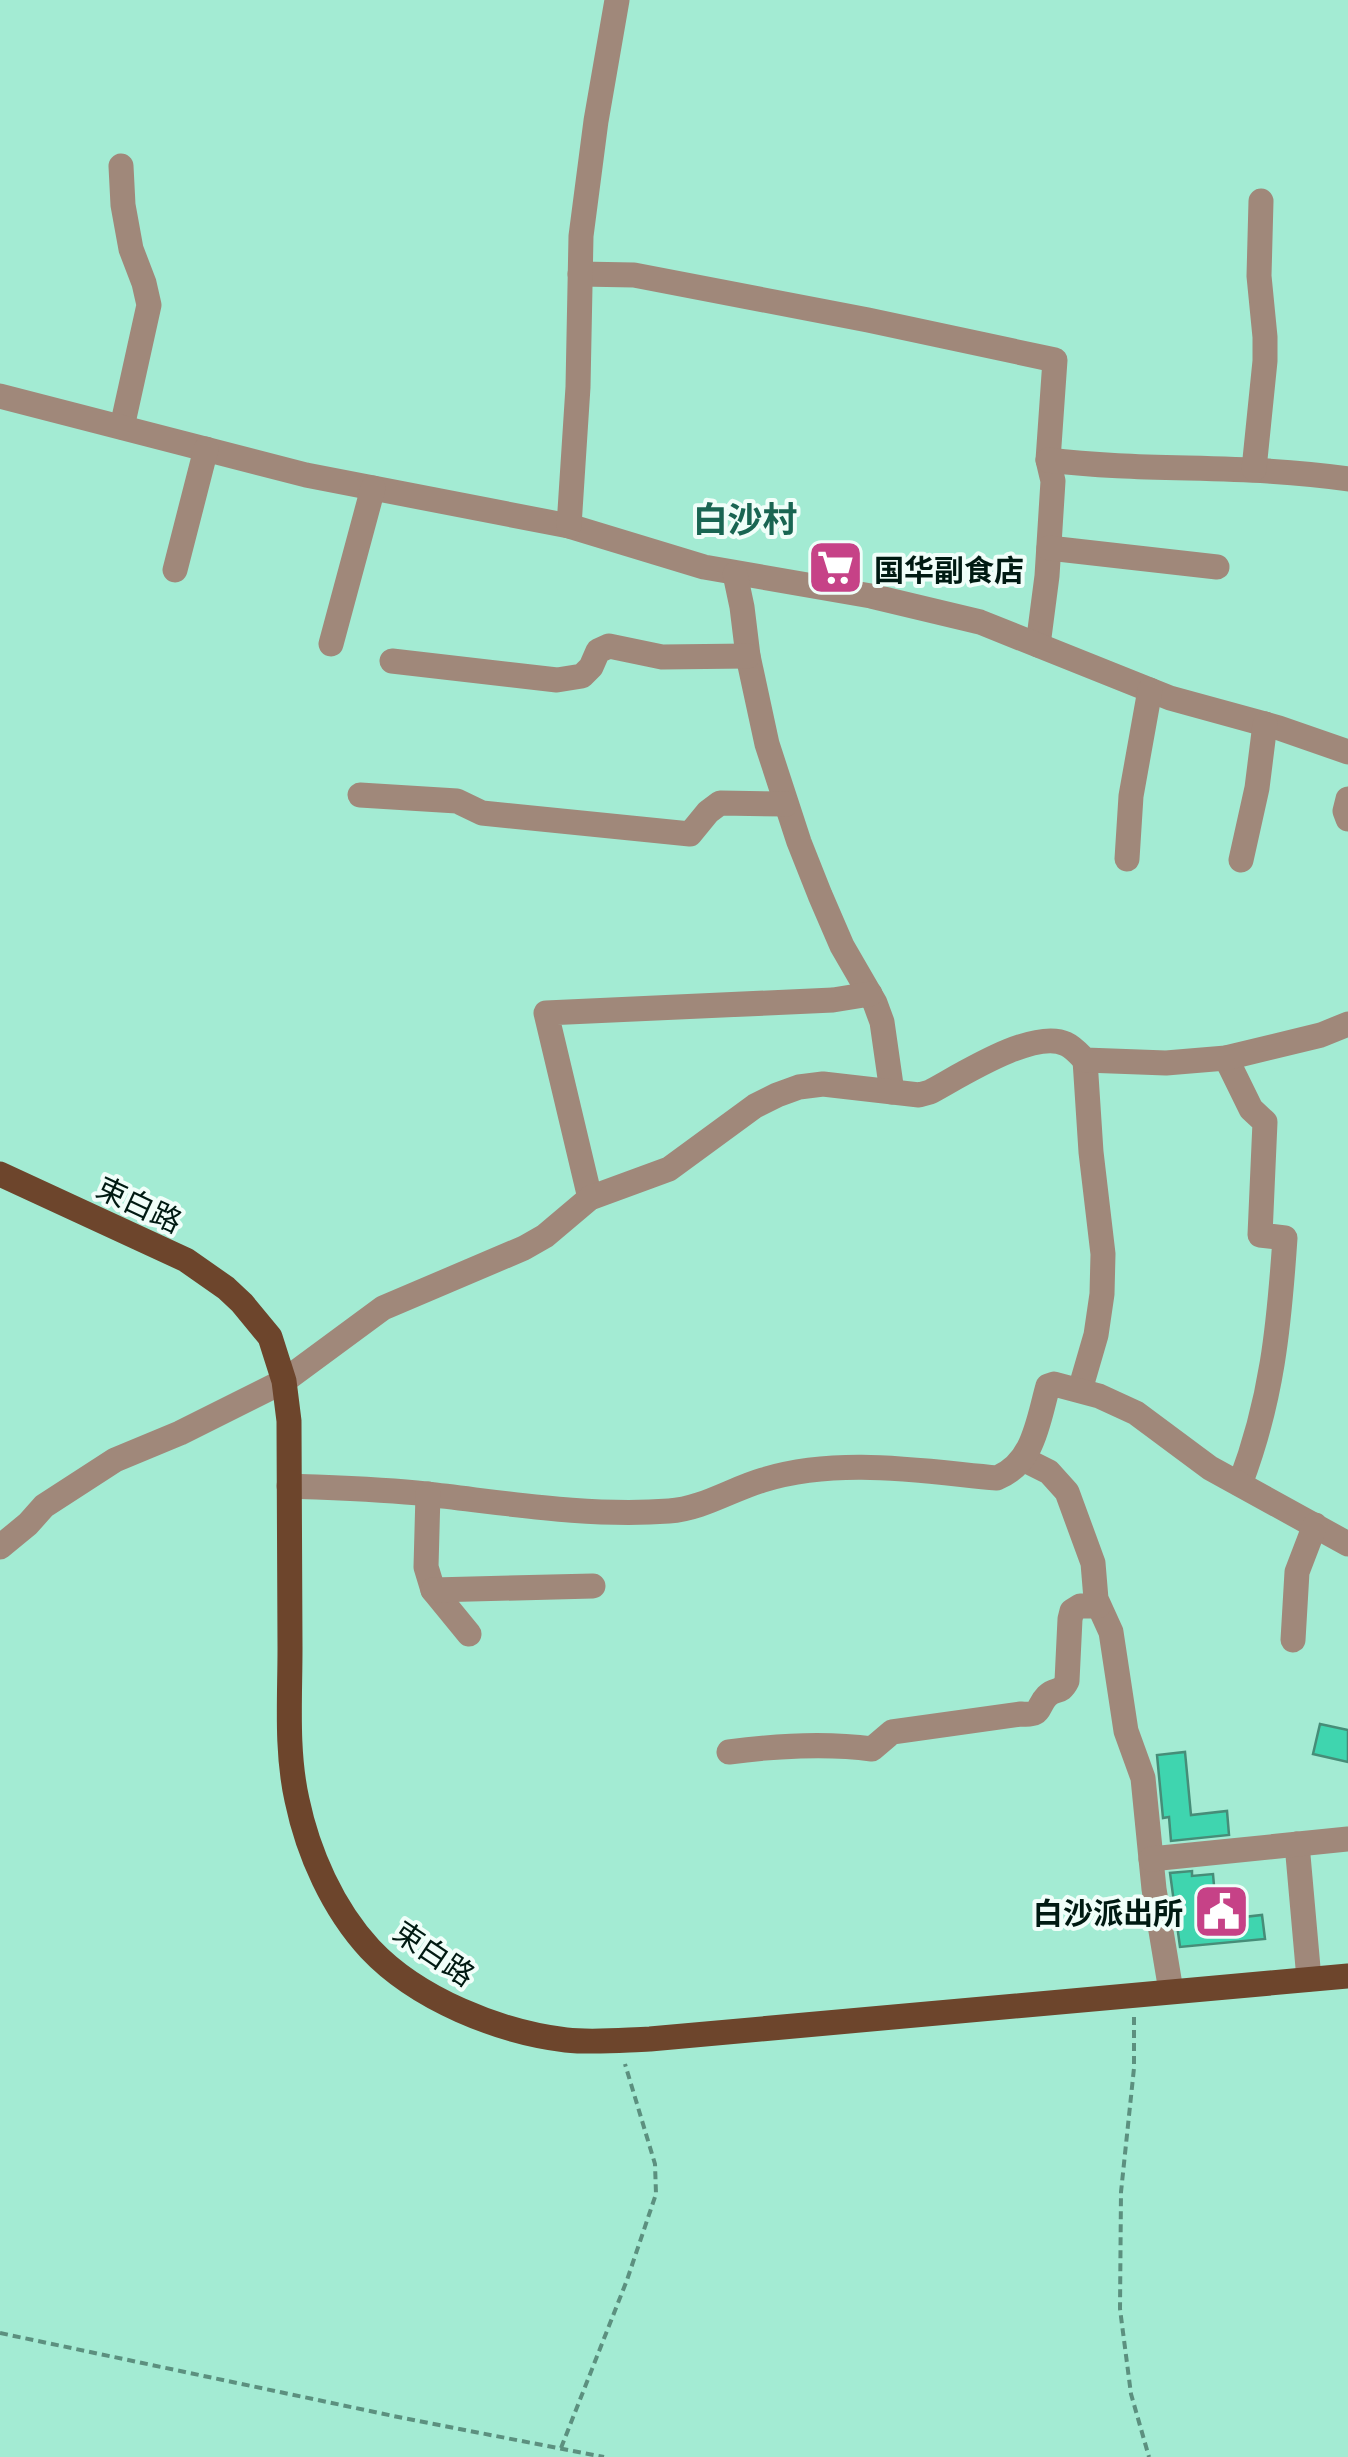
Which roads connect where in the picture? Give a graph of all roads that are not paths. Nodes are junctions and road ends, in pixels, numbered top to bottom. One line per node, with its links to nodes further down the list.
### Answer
1 (616, 2): 4 (street)
2 (121, 166): 6 (street)
3 (1261, 201): 9 (street)
4 (580, 274): 8 (street); 12 (street)
5 (0, 396): 6 (street)
6 (122, 428): 7 (street)
7 (206, 449): 11 (street); 15 (street)
8 (1048, 460): 9 (street); 13 (street)
9 (1254, 469): 10 (street)
10 (1348, 479)
11 (373, 488): 12 (street); 17 (street)
12 (570, 526): 16 (street)
13 (1049, 548): 14 (street); 18 (street)
14 (1216, 567)
15 (176, 570)
16 (735, 574): 18 (street); 19 (street)
17 (331, 644)
18 (1038, 645): 21 (street)
19 (748, 656): 20 (street); 26 (street)
20 (392, 661)
21 (1150, 690): 22 (street); 28 (street)
22 (1265, 724): 23 (street); 29 (street)
23 (1348, 752)
24 (360, 795): 26 (street)
25 (1348, 799): 27 (street)
26 (786, 804): 30 (street)
27 (1348, 819)
28 (1127, 859)
29 (1241, 860)
30 (870, 994): 34 (street); 36 (street)
31 (1348, 1024): 32 (street)
32 (1226, 1058): 33 (street); 40 (street)
33 (1085, 1060): 34 (street); 38 (street)
34 (892, 1092): 36 (street)
35 (0, 1174): 37 (main road, 束白路)
36 (590, 1198): 37 (street)
37 (284, 1381): 41 (main road, 束白路); 45 (street)
38 (1080, 1390): 39 (street); 40 (street)
39 (1023, 1460): 42 (street); 48 (street)
40 (1240, 1484): 43 (street)
41 (290, 1486): 42 (street); 57 (main road, 束白路)
42 (428, 1494): 47 (street)
43 (1315, 1525): 44 (street); 50 (street)
44 (1348, 1544)
45 (0, 1547)
46 (594, 1586): 47 (street)
47 (434, 1590): 49 (street)
48 (1098, 1606): 51 (street); 54 (street)
49 (468, 1634)
50 (1293, 1640)
51 (729, 1752)
52 (1348, 1838): 53 (street)
53 (1298, 1844): 54 (street); 56 (street)
54 (1151, 1860): 57 (street)
55 (1348, 1976): 56 (main road, 束白路)
56 (1309, 1979): 57 (main road, 束白路)
57 (1171, 1991)

